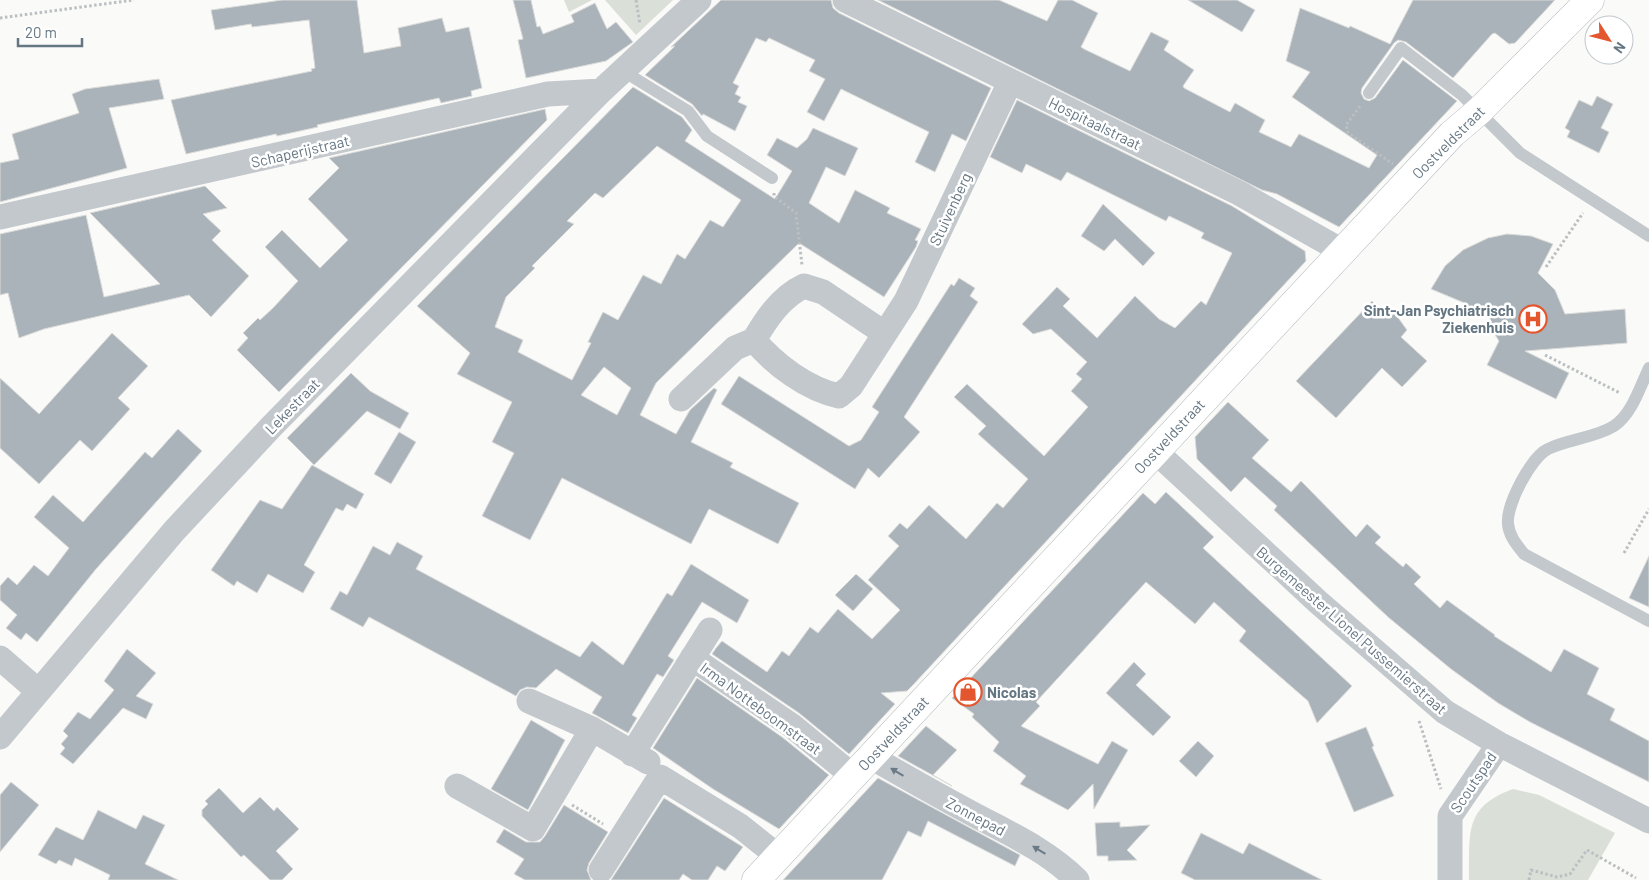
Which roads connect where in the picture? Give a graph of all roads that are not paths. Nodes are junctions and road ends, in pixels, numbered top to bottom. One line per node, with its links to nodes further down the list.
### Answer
1 (699, 0): 4 (street)
2 (845, 0): 5 (street, Hospitaalstraat)
3 (1590, 0): 8 (street, Oostveldstraat)
4 (623, 71): 6 (street); 9 (lane)
5 (1010, 82): 12 (street, Hospitaalstraat); 13 (street, Stuivenberg)
6 (601, 91): 10 (street, Schaperijstraat); 22 (street, Lekestraat)
7 (1369, 93): 8 (lane)
8 (1479, 111): 11 (lane); 12 (street, Oostveldstraat)
9 (772, 178)
10 (0, 218)
11 (1649, 236)
12 (1342, 251): 17 (street, Oostveldstraat)
13 (884, 333): 14 (street); 14 (street, Stuivenberg)
14 (754, 340): 16 (street)
15 (1649, 368): 18 (lane)
16 (681, 399)
17 (1156, 452): 26 (street, Burgemeester Lionel Pussemierstraat); 28 (street, Oostveldstraat)
18 (1649, 621)
19 (710, 630): 21 (street, Irma Notteboomstraat)
20 (0, 658): 22 (street)
21 (692, 658): 27 (street, Irma Notteboomstraat); 29 (street, Irma Notteboomstraat)
22 (38, 691): 25 (street, Lekestraat)
23 (529, 702): 24 (street)
24 (592, 729): 27 (street); 31 (street)
25 (0, 737)
26 (1499, 744): 32 (street, Burgemeester Lionel Pussemierstraat); 37 (street, Scoutspad)
27 (632, 754): 30 (street)
28 (871, 757): 29 (street, Oostveldstraat); 36 (street, Zonnepad, one-way to 28)
29 (853, 776): 33 (street, Oostveldstraat)
30 (660, 777): 33 (street); 34 (street)
31 (457, 786)
32 (1649, 820)
33 (779, 857): 35 (street, Oostveldstraat)
34 (601, 870)
35 (756, 880)
36 (1077, 880)
37 (1450, 880)

